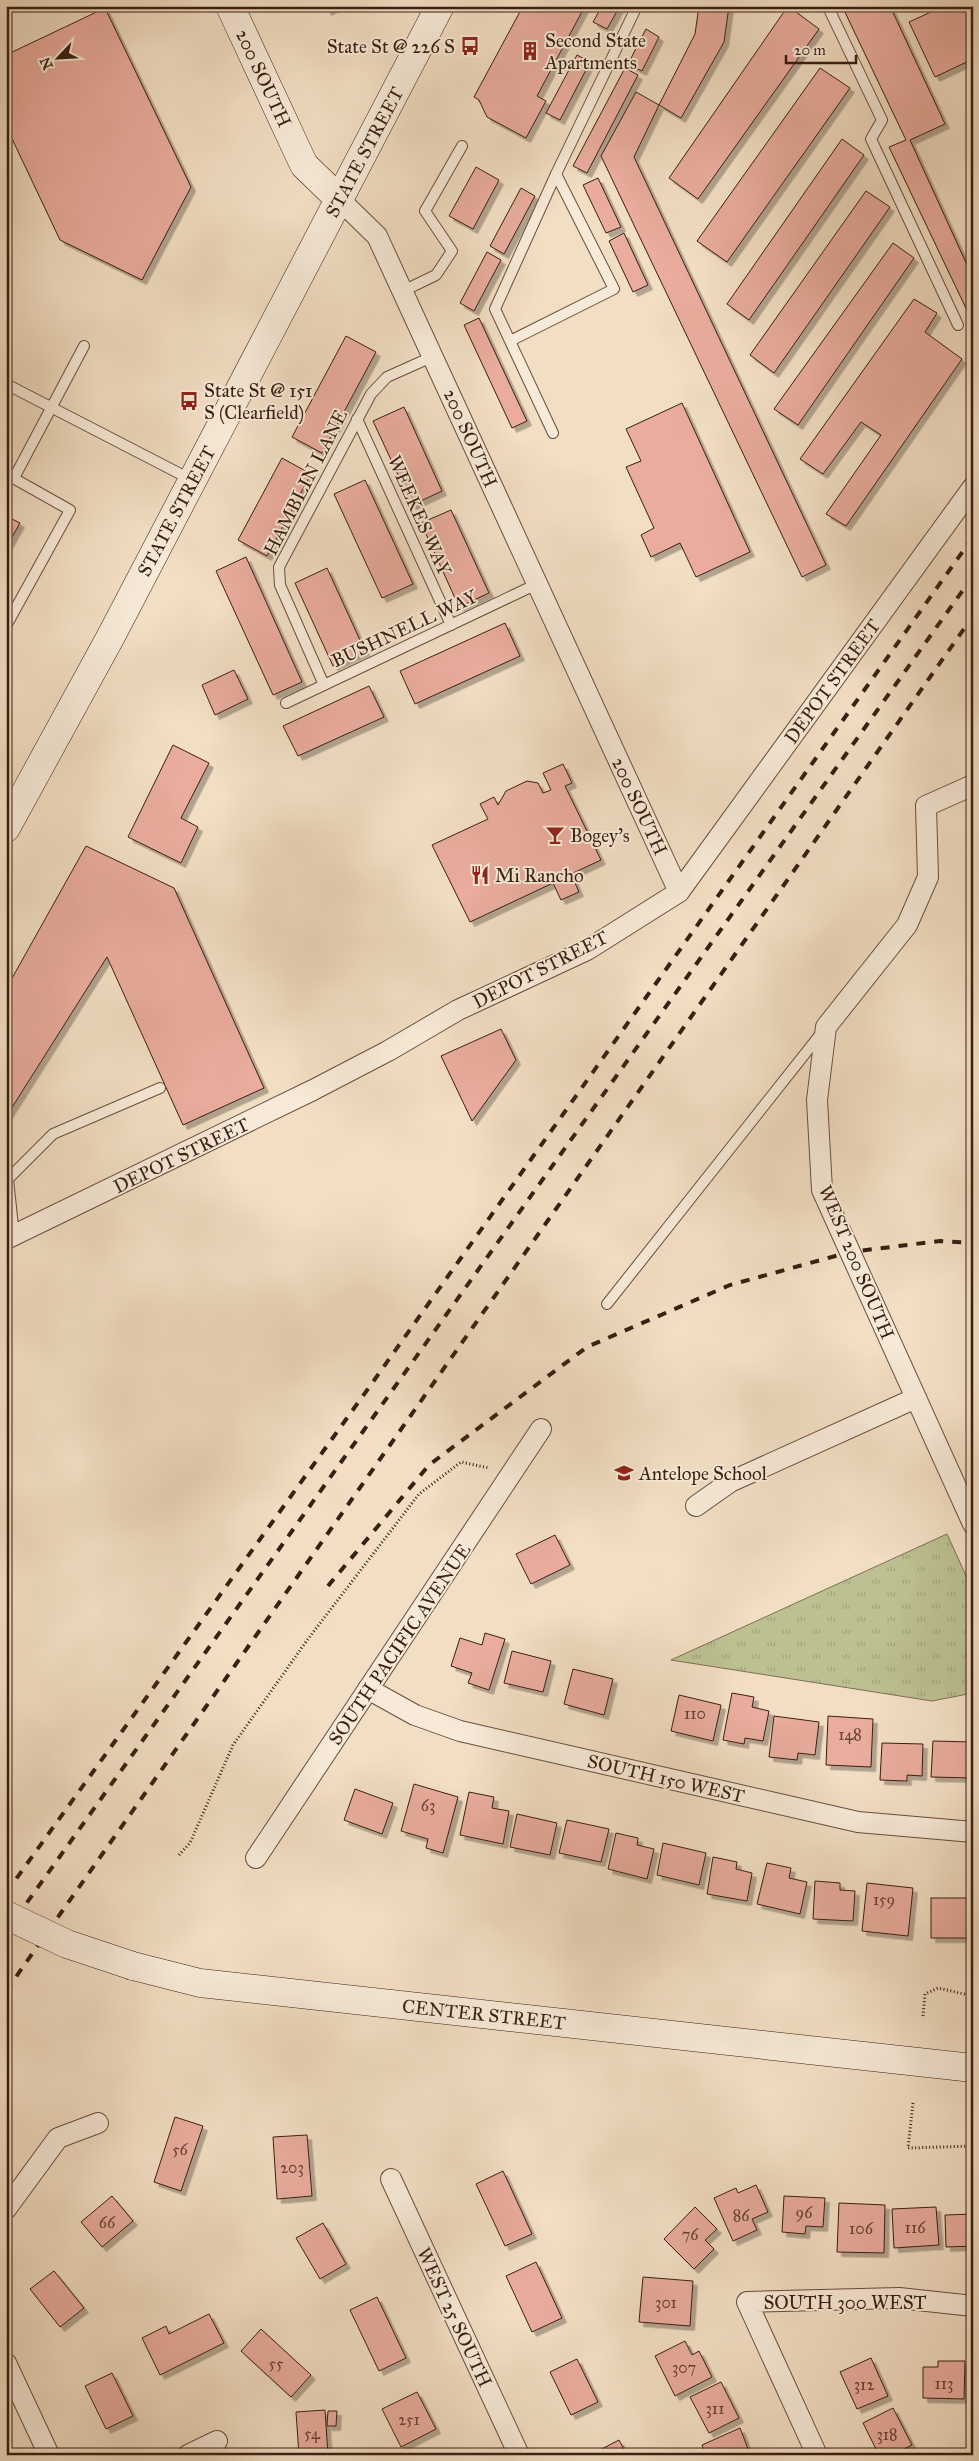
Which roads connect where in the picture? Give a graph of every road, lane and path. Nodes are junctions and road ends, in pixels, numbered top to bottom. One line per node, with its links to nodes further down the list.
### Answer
1 (230, 6): 7 (street, 200 SOUTH)
2 (440, 6): 7 (street, STATE STREET)
3 (638, 6): 6 (lane)
4 (825, 6): 9 (lane)
5 (462, 146): 8 (lane)
6 (556, 174): 10 (lane); 10 (lane)
7 (339, 199): 8 (street, 200 SOUTH); 18 (street, STATE STREET)
8 (403, 292): 12 (street, 200 SOUTH)
9 (958, 325)
10 (510, 341): 16 (lane)
11 (84, 346): 14 (lane)
12 (434, 356): 15 (lane, HAMBLIN LANE); 20 (street, 200 SOUTH)
13 (6, 384): 14 (lane)
14 (51, 408): 17 (lane); 18 (lane)
15 (357, 419): 21 (lane, WEEKES WAY); 23 (lane, HAMBLIN LANE)
16 (553, 433)
17 (10, 476): 22 (lane)
18 (193, 480): 26 (street, STATE STREET)
19 (973, 487): 27 (street, DEPOT STREET)
20 (537, 584): 21 (lane, BUSHNELL WAY); 27 (street, 200 SOUTH)
21 (451, 625): 23 (lane, BUSHNELL WAY)
22 (6, 626)
23 (324, 685): 24 (lane, BUSHNELL WAY)
24 (286, 703)
25 (973, 785): 28 (street)
26 (6, 828)
27 (679, 892): 30 (street, DEPOT STREET)
28 (826, 1027): 31 (lane); 32 (street, WEST 200 SOUTH)
29 (160, 1088): 30 (lane)
30 (10, 1238)
31 (607, 1304)
32 (916, 1398): 35 (street); 36 (street, WEST 200 SOUTH)
33 (541, 1429): 34 (street, SOUTH PACIFIC AVENUE)
34 (512, 1474): 37 (street, SOUTH PACIFIC AVENUE); 39 (path)
35 (696, 1506)
36 (973, 1524)
37 (368, 1689): 38 (street, SOUTH 150 WEST); 40 (street, SOUTH PACIFIC AVENUE)
38 (973, 1832)
39 (179, 1855)
40 (256, 1858)
41 (6, 1915): 44 (street, CENTER STREET, bridge)
42 (973, 1996): 43 (path)
43 (923, 2016)
44 (973, 2068)
45 (913, 2104): 47 (path)
46 (98, 2123): 49 (street)
47 (973, 2146)
48 (391, 2179): 55 (street, WEST 25 SOUTH)
49 (6, 2209)
50 (973, 2306): 56 (street, SOUTH 300 WEST)
51 (6, 2362): 53 (street)
52 (217, 2441): 54 (street)
53 (49, 2455)
54 (188, 2455)
55 (519, 2455)
56 (817, 2455)

